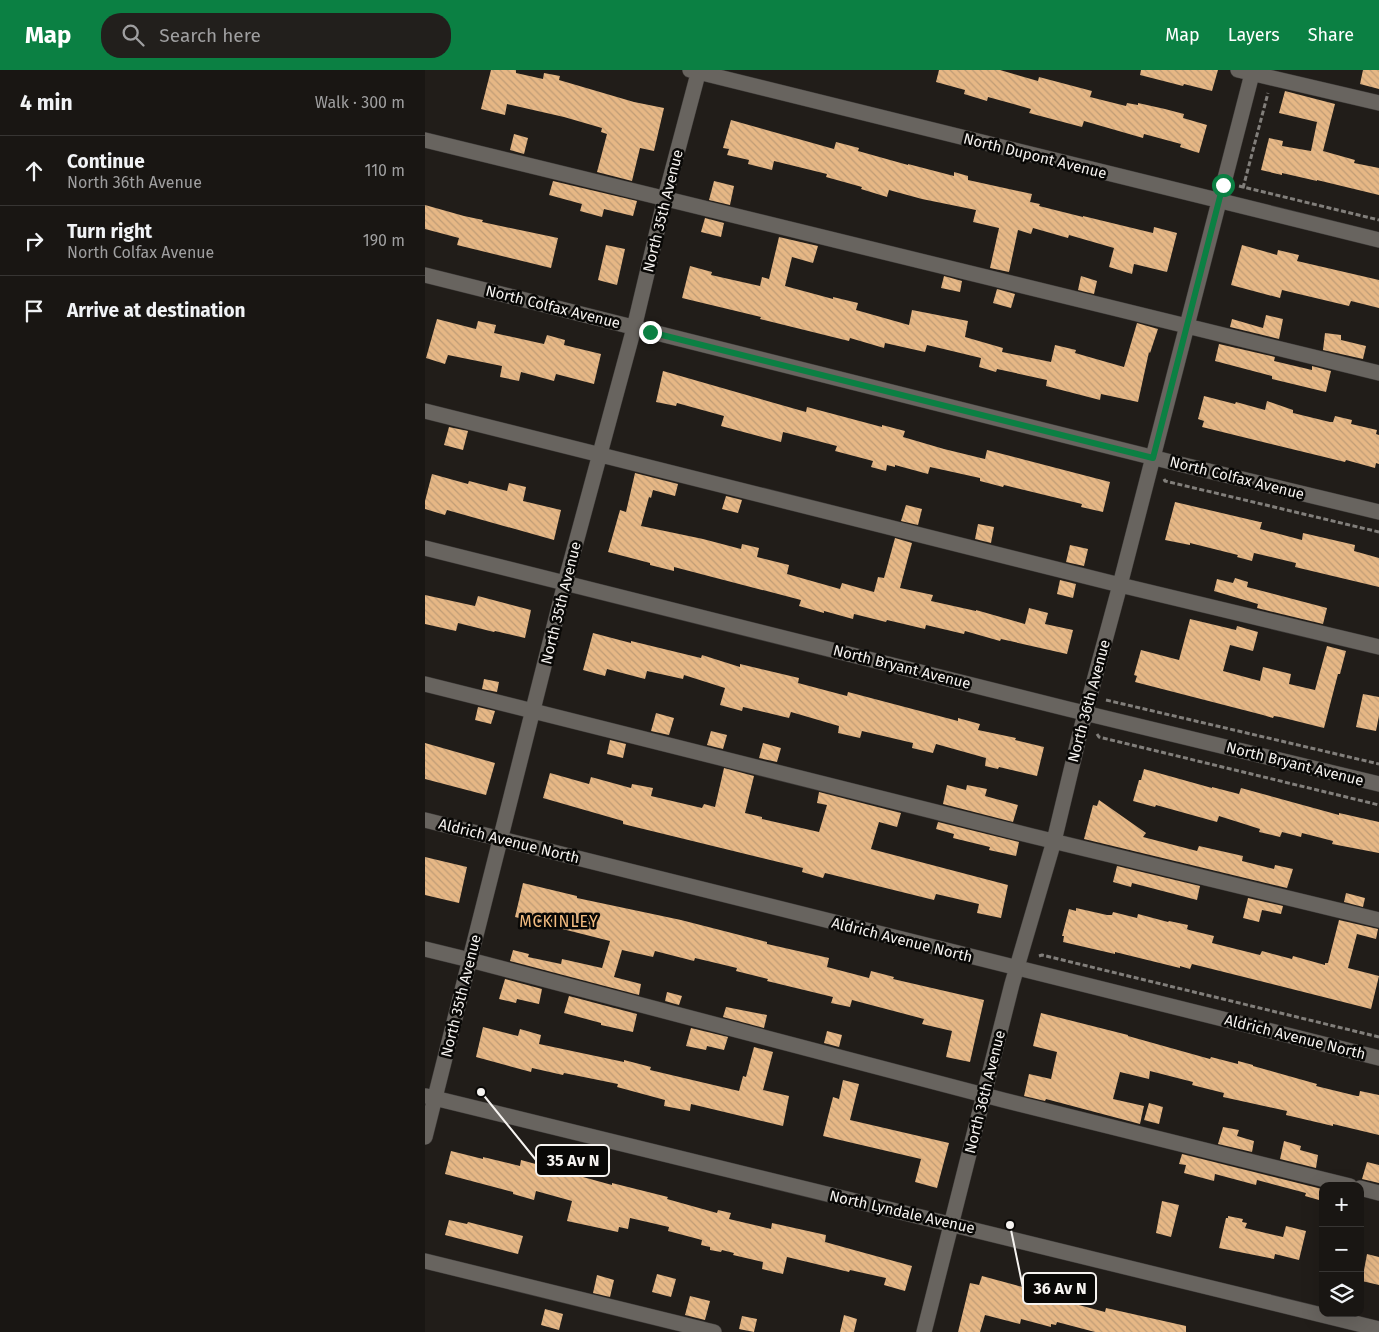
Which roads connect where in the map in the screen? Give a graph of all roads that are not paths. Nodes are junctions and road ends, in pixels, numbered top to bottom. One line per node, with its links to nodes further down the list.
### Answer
1 (696, 71): 5 (street, North 35th Avenue); 6 (street, North Dupont Avenue)
2 (1248, 71): 3 (street); 6 (street, North 36th Avenue)
3 (1379, 103)
4 (425, 140): 5 (street)
5 (665, 198): 9 (street); 10 (street, North 35th Avenue)
6 (1219, 201): 7 (street, North Dupont Avenue); 9 (street, North 36th Avenue)
7 (1379, 240)
8 (425, 275): 10 (street, North Colfax Avenue)
9 (1187, 327): 11 (street); 14 (street, North 36th Avenue)
10 (634, 328): 13 (street, North 35th Avenue); 14 (street, North Colfax Avenue)
11 (1379, 373)
12 (425, 411): 13 (street)
13 (600, 454): 17 (street, North 35th Avenue); 18 (street)
14 (1153, 458): 15 (street, North Colfax Avenue); 18 (street, North 36th Avenue)
15 (1379, 512)
16 (425, 548): 17 (street, North Bryant Avenue)
17 (565, 583): 21 (street, North 35th Avenue); 22 (street, North Bryant Avenue)
18 (1120, 585): 19 (street); 22 (street, North 36th Avenue)
19 (1379, 647)
20 (425, 684): 21 (street)
21 (534, 711): 25 (street, North 35th Avenue); 26 (street)
22 (1085, 712): 23 (street, North Bryant Avenue); 26 (street, North 36th Avenue)
23 (1379, 784)
24 (425, 820): 25 (street, Aldrich Avenue North)
25 (501, 839): 29 (street, North 35th Avenue); 30 (street, Aldrich Avenue North)
26 (1054, 841): 27 (street); 30 (street, North 36th Avenue)
27 (1379, 920)
28 (425, 950): 29 (street)
29 (470, 960): 32 (street); 33 (street, North 35th Avenue)
30 (1017, 968): 31 (street, Aldrich Avenue North); 32 (street, North 36th Avenue)
31 (1379, 1058)
32 (984, 1095): 35 (street); 38 (street, North 36th Avenue)
33 (430, 1097): 34 (street, North 35th Avenue); 38 (street, North Lyndale Avenue)
34 (425, 1138)
35 (1333, 1182)
36 (1364, 1189): 37 (street)
37 (1379, 1193)
38 (951, 1224): 40 (street, North Lyndale Avenue); 42 (street, North 36th Avenue)
39 (425, 1261): 41 (street)
40 (1379, 1329)
41 (714, 1332)
42 (924, 1332)

